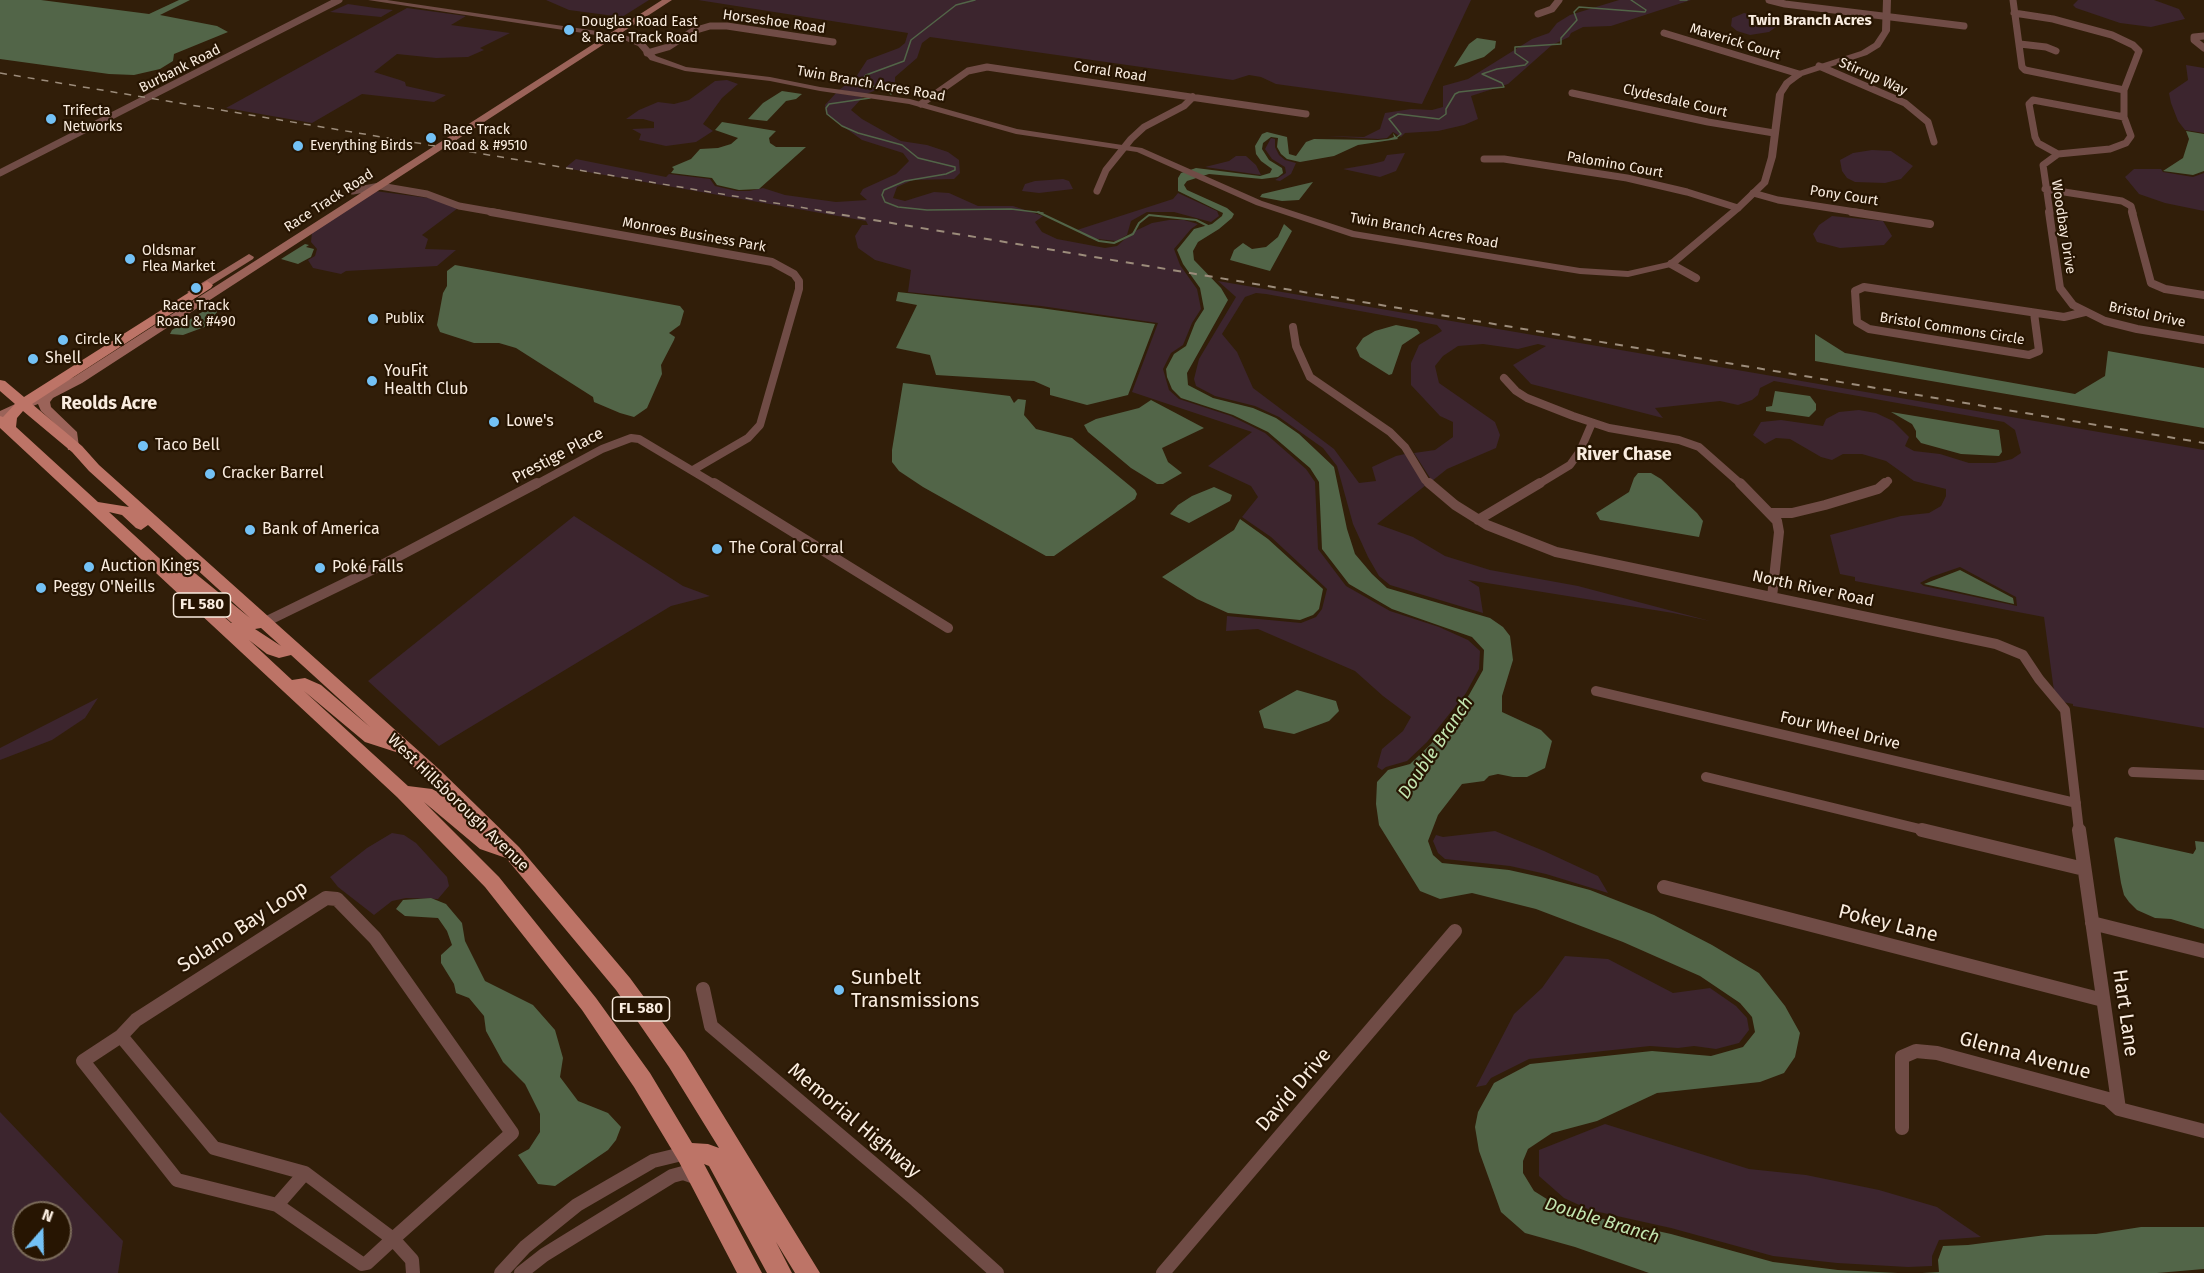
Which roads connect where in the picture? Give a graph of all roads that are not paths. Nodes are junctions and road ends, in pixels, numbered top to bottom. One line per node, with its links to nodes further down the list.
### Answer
1 (339, 0): 35 (street, Burbank Road)
2 (372, 0): 13 (street, Twin Branch Acres Road)
3 (654, 0): 13 (main road, Race Track Road)
4 (668, 0): 15 (main road, Race Track Road)
5 (1559, 0): 10 (street)
6 (1769, 0): 11 (street)
7 (1887, 0): 11 (street, Twin Branch Acres Road)
8 (2013, 0): 9 (street)
9 (2014, 13): 18 (street); 24 (street)
10 (1538, 14)
11 (1887, 16): 12 (street); 22 (street, Twin Branch Acres Road)
12 (1964, 26)
13 (602, 33): 15 (street, Twin Branch Acres Road); 38 (main road, Race Track Road)
14 (1664, 33): 23 (street, Maverick Court)
15 (615, 35): 21 (street, Twin Branch Acres Road); 36 (main road, Race Track Road)
16 (2204, 36): 19 (street)
17 (833, 42): 21 (street, Horseshoe Road)
18 (2020, 44): 20 (street); 24 (street)
19 (2204, 48)
20 (2056, 51)
21 (647, 53): 27 (street, Twin Branch Acres Road)
22 (1819, 66): 23 (street, Twin Branch Acres Road); 31 (street, Stirrup Way)
23 (1799, 74): 30 (street, Twin Branch Acres Road)
24 (2124, 90): 29 (street)
25 (1572, 93): 30 (street, Clydesdale Court)
26 (1193, 97): 27 (street, Corral Road); 28 (street, Corral Road); 32 (street)
27 (921, 104): 32 (street, Twin Branch Acres Road)
28 (1306, 114)
29 (2124, 117): 33 (street); 33 (street)
30 (1774, 133): 40 (street, Twin Branch Acres Road)
31 (1934, 142)
32 (1123, 147): 39 (street); 46 (street, Twin Branch Acres Road)
33 (2058, 154): 37 (street, Woodbay Drive)
34 (1484, 159): 42 (street, Palomino Court)
35 (0, 173)
36 (380, 186): 38 (street, Monroes Business Park); 41 (main road, Race Track Road); 66 (street, Monroes Business Park)
37 (2045, 189): 50 (street); 52 (street, Woodbay Drive)
38 (353, 191): 43 (main road, Race Track Road)
39 (1097, 191)
40 (1753, 193): 42 (street, Twin Branch Acres Road); 44 (street, Pony Court)
41 (351, 204): 43 (main road); 45 (main road, Race Track Road)
42 (1738, 208): 46 (street, Twin Branch Acres Road)
43 (324, 210): 45 (main road); 47 (main road, Race Track Road)
44 (1930, 224)
45 (258, 264): 47 (main road, Race Track Road)
46 (1671, 264): 48 (street)
47 (234, 273): 49 (main road); 56 (main road, Race Track Road)
48 (1696, 278)
49 (207, 285): 51 (main road); 56 (main road); 60 (main road)
50 (2204, 295)
51 (179, 300): 58 (main road); 60 (main road)
52 (2085, 312): 53 (street, Bristol Commons Circle); 55 (street, Bristol Drive)
53 (2034, 313): 53 (street, Bristol Commons Circle)
54 (1293, 327): 70 (street, North River Road)
55 (2204, 340)
56 (97, 367): 59 (main road, Race Track Road)
57 (1504, 378): 61 (street)
58 (0, 384): 60 (main road, FL 580)
59 (49, 395): 60 (main road, Race Track Road); 64 (main road)
60 (11, 409): 64 (main road, West Hillsborough Avenue / FL 580); 65 (main road); 68 (main road, West Hillsborough Avenue / FL 580)
61 (1592, 423): 63 (street); 70 (street)
62 (1702, 438): 63 (street)
63 (1691, 444): 69 (street)
64 (73, 447): 65 (main road, West Hillsborough Avenue / FL 580)
65 (94, 468): 71 (main road, West Hillsborough Avenue / FL 580)
66 (693, 470): 74 (street, Prestige Place); 76 (street, Prestige Place)
67 (1888, 481): 69 (street)
68 (94, 506): 71 (main road); 72 (main road, West Hillsborough Avenue / FL 580)
69 (1772, 513): 73 (street)
70 (1478, 520): 73 (street, North River Road)
71 (184, 549): 74 (main road, West Hillsborough Avenue / FL 580)
72 (153, 560): 74 (main road); 75 (main road, West Hillsborough Avenue / FL 580)
73 (1772, 597): 85 (street, North River Road)
74 (265, 622): 77 (main road, West Hillsborough Avenue / FL 580)
75 (225, 627): 77 (main road); 78 (main road, West Hillsborough Avenue / FL 580)
76 (948, 628)
77 (294, 649): 80 (main road, West Hillsborough Avenue / FL 580)
78 (290, 686): 80 (main road); 84 (main road, West Hillsborough Avenue / FL 580)
79 (1596, 691): 85 (street, Four Wheel Drive)
80 (404, 749): 86 (main road, West Hillsborough Avenue / FL 580)
81 (2133, 772): 82 (street)
82 (2204, 775)
83 (1706, 777): 87 (street)
84 (403, 792): 86 (main road); 98 (main road, West Hillsborough Avenue / FL 580)
85 (2076, 804): 87 (street, North River Road)
86 (512, 852): 108 (main road, West Hillsborough Avenue / FL 580)
87 (2084, 869): 89 (street, North River Road)
88 (1664, 887): 93 (street, Pokey Lane)
89 (2092, 923): 91 (street); 93 (street, Hart Lane)
90 (1455, 931): 110 (street, David Drive)
91 (2204, 951)
92 (703, 989): 109 (street, Memorial Highway)
93 (2103, 1000): 95 (street, Hart Lane)
94 (121, 1036): 99 (street); 101 (street); 102 (street, Solano Bay Loop)
95 (2119, 1108): 96 (street, Glenna Avenue); 97 (street, Glenna Avenue)
96 (1902, 1128)
97 (2204, 1131)
98 (686, 1153): 100 (main road, West Hillsborough Avenue / FL 580); 104 (street); 107 (main road)
99 (305, 1173): 101 (street); 102 (street)
100 (701, 1180): 105 (street); 106 (main road, West Hillsborough Avenue / FL 580)
101 (277, 1205): 102 (street)
102 (393, 1239): 103 (street)
103 (413, 1273)
104 (501, 1273)
105 (521, 1273)
106 (750, 1273)
107 (780, 1273)
108 (808, 1273)
109 (997, 1273)
110 (1163, 1273)

